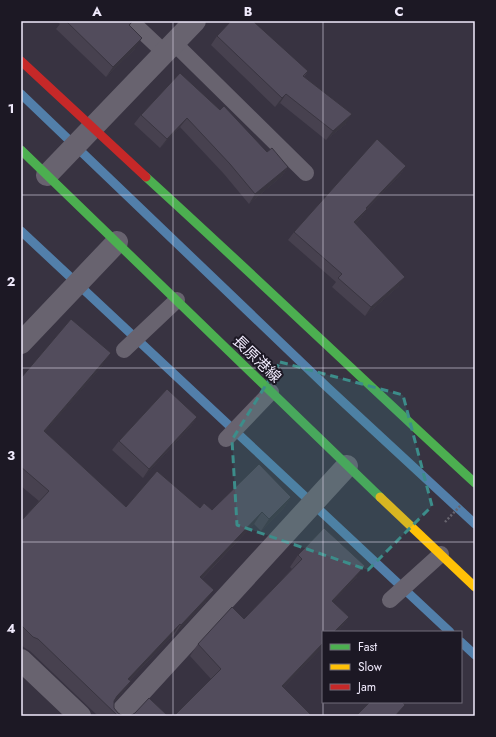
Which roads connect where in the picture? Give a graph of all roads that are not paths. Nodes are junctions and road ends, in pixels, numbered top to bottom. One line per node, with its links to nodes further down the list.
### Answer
1 (131, 21): 3 (lane)
2 (195, 21): 3 (street)
3 (169, 48): 5 (street); 7 (lane)
4 (21, 61): 5 (main road)
5 (92, 128): 8 (street); 16 (main road)
6 (21, 150): 8 (main road, 長原港線)
7 (306, 173)
8 (47, 175): 9 (main road, 長原港線)
9 (117, 242): 10 (main road, 長原港線); 11 (street)
10 (177, 300): 12 (lane); 13 (main road, 長原港線)
11 (21, 343)
12 (124, 350)
13 (271, 392): 14 (lane); 15 (main road, 長原港線)
14 (226, 440)
15 (347, 466): 17 (main road, 長原港線); 22 (street)
16 (475, 483)
17 (441, 554): 18 (main road, 長原港線); 19 (lane)
18 (475, 587)
19 (390, 600)
20 (21, 660): 21 (street)
21 (80, 716)
22 (118, 716)

